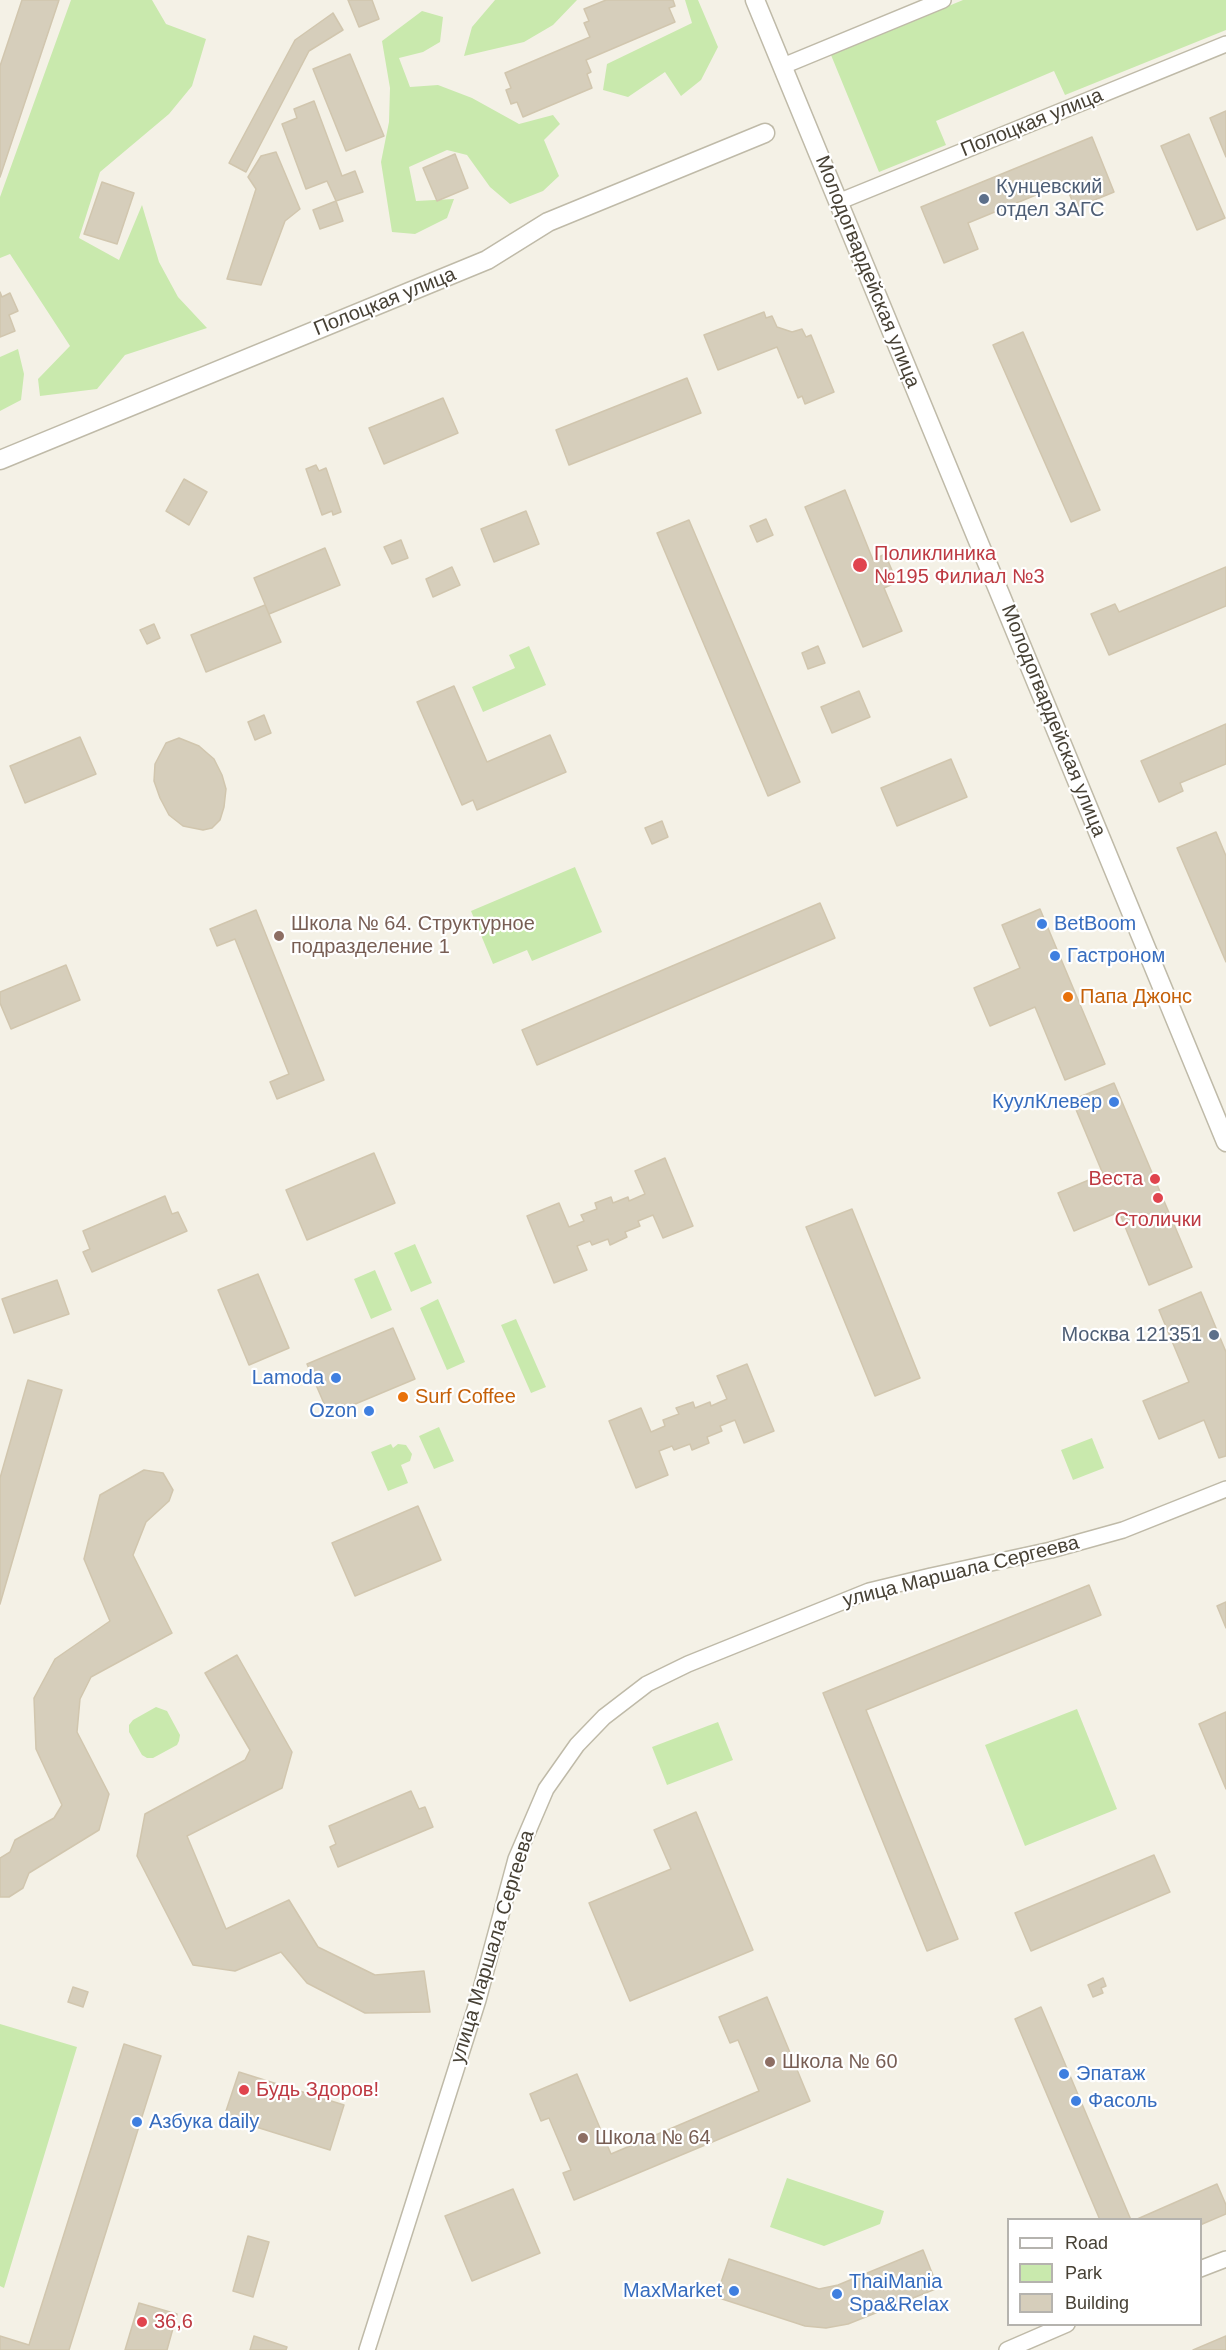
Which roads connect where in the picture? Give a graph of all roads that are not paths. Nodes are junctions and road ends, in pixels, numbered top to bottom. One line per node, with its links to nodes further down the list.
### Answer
1 (755, 0): 4 (street, Молодогвардейская улица)
2 (944, 0): 4 (street)
3 (1226, 44): 6 (street, Полоцкая улица)
4 (783, 66): 6 (street, Молодогвардейская улица)
5 (765, 133): 7 (street, Полоцкая улица)
6 (838, 202): 8 (street, Молодогвардейская улица)
7 (0, 460)
8 (1226, 1142)
9 (1226, 1489): 13 (street, улица Маршала Сергеева)
10 (1226, 2259): 11 (street)
11 (1202, 2268)
12 (1065, 2326): 14 (street)
13 (367, 2350)
14 (1007, 2350)

